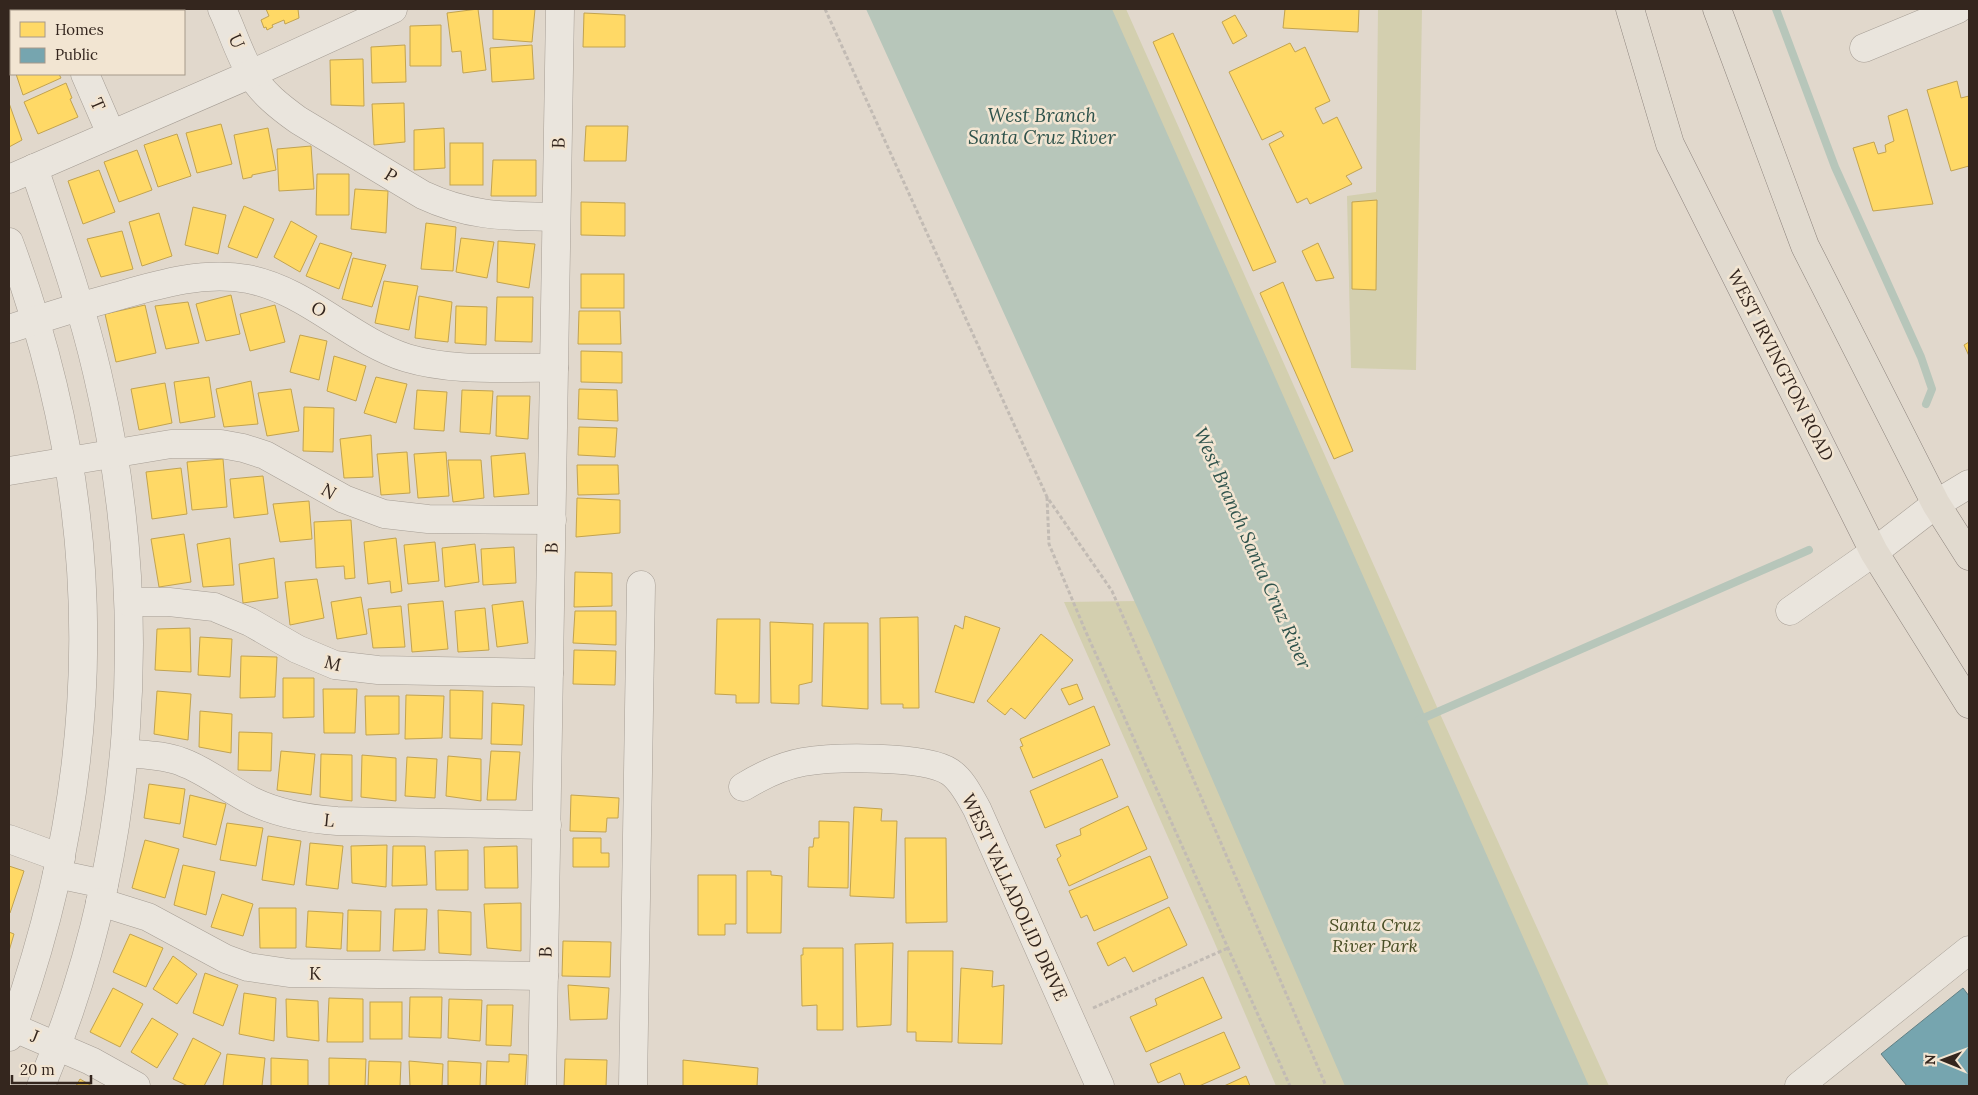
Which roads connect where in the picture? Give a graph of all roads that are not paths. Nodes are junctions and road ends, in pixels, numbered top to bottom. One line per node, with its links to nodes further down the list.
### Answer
1 (222, 9): 8 (street, U)
2 (391, 9): 8 (street)
3 (560, 9): 13 (street, B)
4 (1630, 9): 25 (main road, WEST IRVINGTON ROAD)
5 (1717, 9): 23 (main road)
6 (1958, 9): 7 (street)
7 (1864, 48)
8 (251, 74): 10 (street); 13 (street, P)
9 (85, 75): 10 (street, T)
10 (111, 134): 11 (street)
11 (34, 168): 12 (street); 15 (street)
12 (9, 179)
13 (556, 217): 18 (street, B)
14 (9, 242): 16 (street)
15 (80, 306): 16 (street, O); 18 (street, O); 19 (street)
16 (35, 320): 17 (street, O); 20 (street)
17 (9, 330)
18 (554, 368): 24 (street, B)
19 (113, 453): 20 (street, N); 24 (street, N); 28 (street)
20 (68, 461): 21 (street, N); 36 (street)
21 (9, 471)
22 (1969, 484): 23 (street)
23 (1936, 504): 25 (street); 26 (main road)
24 (552, 520): 30 (street, B)
25 (1874, 552): 29 (street); 31 (main road, WEST IRVINGTON ROAD)
26 (1969, 556)
27 (641, 585): 45 (street)
28 (129, 602): 30 (street, M); 32 (street)
29 (1790, 611)
30 (549, 672): 34 (street, B)
31 (1969, 704)
32 (126, 753): 34 (street, L); 37 (street)
33 (742, 787): 46 (street, WEST VALLADOLID DRIVE)
34 (547, 825): 39 (street, B)
35 (9, 839): 36 (street)
36 (59, 866): 37 (street, K); 40 (street)
37 (102, 893): 39 (street, K); 41 (street)
38 (1969, 950): 47 (street)
39 (544, 976): 44 (street, B)
40 (12, 1019): 41 (street, J)
41 (57, 1045): 42 (street); 43 (street, J)
42 (41, 1086)
43 (136, 1086)
44 (542, 1086)
45 (633, 1086)
46 (1100, 1086)
47 (1799, 1086)

